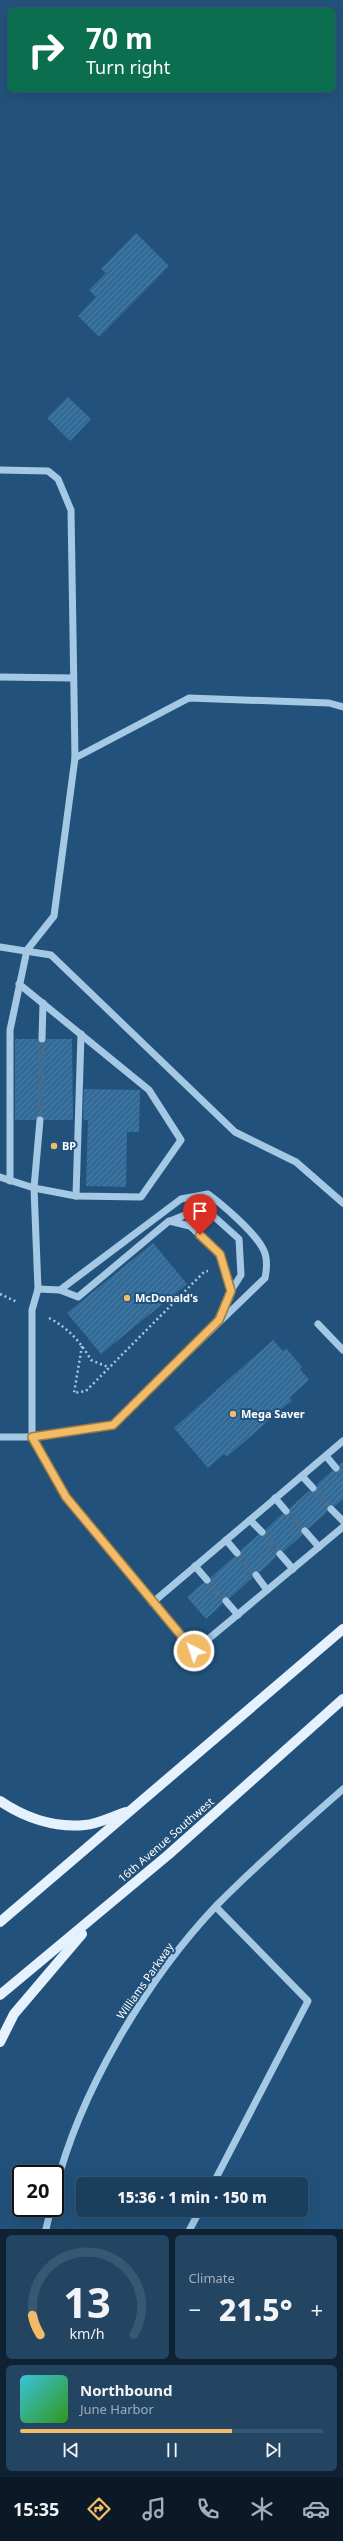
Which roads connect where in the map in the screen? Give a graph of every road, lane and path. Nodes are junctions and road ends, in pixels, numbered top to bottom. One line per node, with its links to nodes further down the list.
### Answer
1 (0, 470): 3 (street)
2 (0, 677): 3 (street)
3 (73, 678): 5 (street)
4 (343, 707): 5 (street)
5 (75, 758): 7 (street)
6 (0, 947): 7 (street)
7 (27, 950): 8 (street); 17 (street)
8 (19, 984): 9 (street); 14 (street)
9 (43, 1003): 10 (street); 11 (street)
10 (81, 1034): 16 (street); 16 (street)
11 (42, 1039)
12 (40, 1120): 15 (street)
13 (0, 1177): 14 (street)
14 (10, 1181): 15 (street)
15 (34, 1188): 16 (street); 20 (street)
16 (76, 1196)
17 (343, 1203)
18 (169, 1221): 19 (street); 21 (street); 22 (street)
19 (224, 1268): 22 (street); 29 (path)
20 (38, 1289): 21 (street); 24 (street)
21 (60, 1290): 25 (street)
22 (231, 1291): 25 (street)
23 (0, 1294): 24 (path)
24 (32, 1310): 27 (path); 31 (street)
25 (219, 1320): 31 (street)
26 (318, 1324): 28 (street)
27 (82, 1346): 29 (path); 29 (path)
28 (343, 1350)
29 (108, 1367)
30 (0, 1437): 31 (street)
31 (32, 1437): 55 (street)
32 (343, 1441): 33 (street)
33 (326, 1456): 34 (street); 35 (street)
34 (336, 1468)
35 (302, 1476): 36 (street); 37 (street)
36 (313, 1488)
37 (275, 1498): 39 (street); 40 (street)
38 (331, 1509): 41 (street)
39 (286, 1511)
40 (250, 1520): 44 (street); 45 (street)
41 (343, 1521)
42 (343, 1527): 46 (street)
43 (305, 1531): 46 (street)
44 (262, 1532)
45 (226, 1540): 47 (street); 49 (street)
46 (319, 1547): 50 (street)
47 (237, 1553)
48 (280, 1554): 50 (street)
49 (195, 1566): 52 (street); 55 (street)
50 (293, 1569): 53 (street)
51 (256, 1575): 53 (street)
52 (207, 1580)
53 (267, 1590): 56 (street)
54 (226, 1601): 56 (street)
55 (152, 1602): 56 (street)
56 (238, 1615)
57 (343, 1629): 61 (main road)
58 (343, 1699): 63 (main road, 16th Avenue Southwest)
59 (343, 1789): 62 (street, Williams Parkway)
60 (0, 1801): 61 (main road)
61 (131, 1810): 64 (main road)
62 (216, 1907): 67 (street, Williams Parkway); 68 (street)
63 (104, 1909): 65 (main road, 16th Avenue Southwest); 66 (main road)
64 (0, 1922)
65 (0, 1995)
66 (0, 2042)
67 (64, 2166)
68 (217, 2177)
69 (49, 2217): 71 (street)
70 (196, 2217): 72 (street)
71 (46, 2229)
72 (190, 2229)

